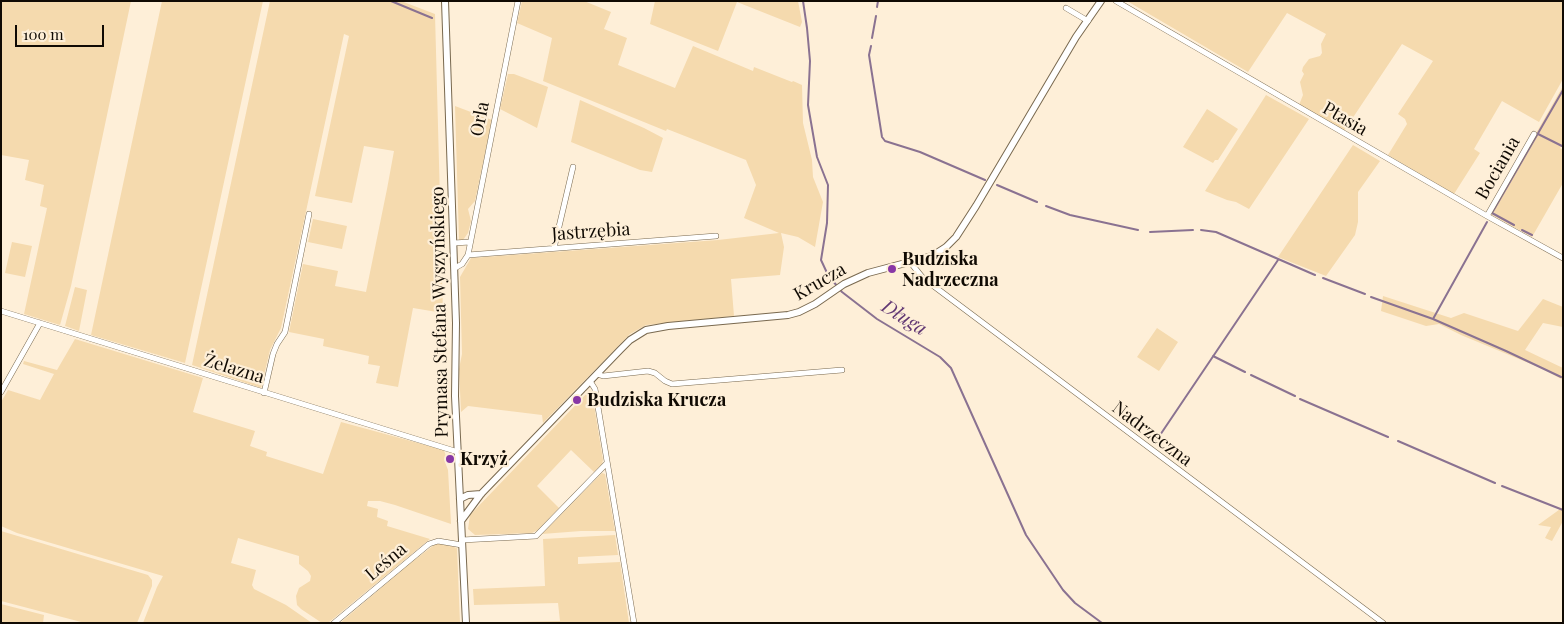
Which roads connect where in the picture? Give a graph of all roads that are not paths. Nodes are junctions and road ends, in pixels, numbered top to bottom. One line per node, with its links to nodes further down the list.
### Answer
1 (445, 1): 13 (street, Prymasa Stefana Wyszyńskiego)
2 (518, 1): 12 (street, Orla)
3 (1102, 1): 6 (street, Krucza)
4 (1116, 1): 10 (street, Ptasia)
5 (1066, 8): 6 (street)
6 (1088, 21): 17 (street, Krucza)
7 (1534, 134): 10 (street, Bociania)
8 (573, 167): 14 (street)
9 (309, 214): 25 (street)
10 (1487, 216): 16 (street, Ptasia)
11 (716, 236): 14 (street, Jastrzębia)
12 (470, 242): 13 (street); 15 (street, Orla)
13 (454, 243): 18 (street, Prymasa Stefana Wyszyńskiego)
14 (554, 248): 15 (street, Jastrzębia)
15 (468, 255): 18 (street)
16 (1563, 258)
17 (910, 262): 22 (street, Krucza); 36 (street, Nadrzeczna)
18 (455, 268): 26 (street, Prymasa Stefana Wyszyńskiego)
19 (1, 311): 20 (street, Żelazna)
20 (40, 323): 24 (street); 25 (street, Żelazna)
21 (842, 370): 22 (street)
22 (597, 374): 23 (street, Krucza)
23 (590, 381): 27 (street); 28 (street, Krucza)
24 (1, 392)
25 (264, 393): 26 (street, Żelazna)
26 (458, 452): 29 (street, Prymasa Stefana Wyszyńskiego)
27 (606, 463): 32 (street, Leśna); 35 (street)
28 (481, 494): 29 (street); 30 (street, Krucza)
29 (460, 499): 30 (street); 31 (street, Prymasa Stefana Wyszyńskiego)
30 (476, 502): 31 (street, Krucza)
31 (462, 521): 32 (street, Prymasa Stefana Wyszyńskiego)
32 (462, 542): 33 (street, Leśna); 34 (street, Prymasa Stefana Wyszyńskiego)
33 (334, 623)
34 (466, 623)
35 (634, 623)
36 (1383, 623)

